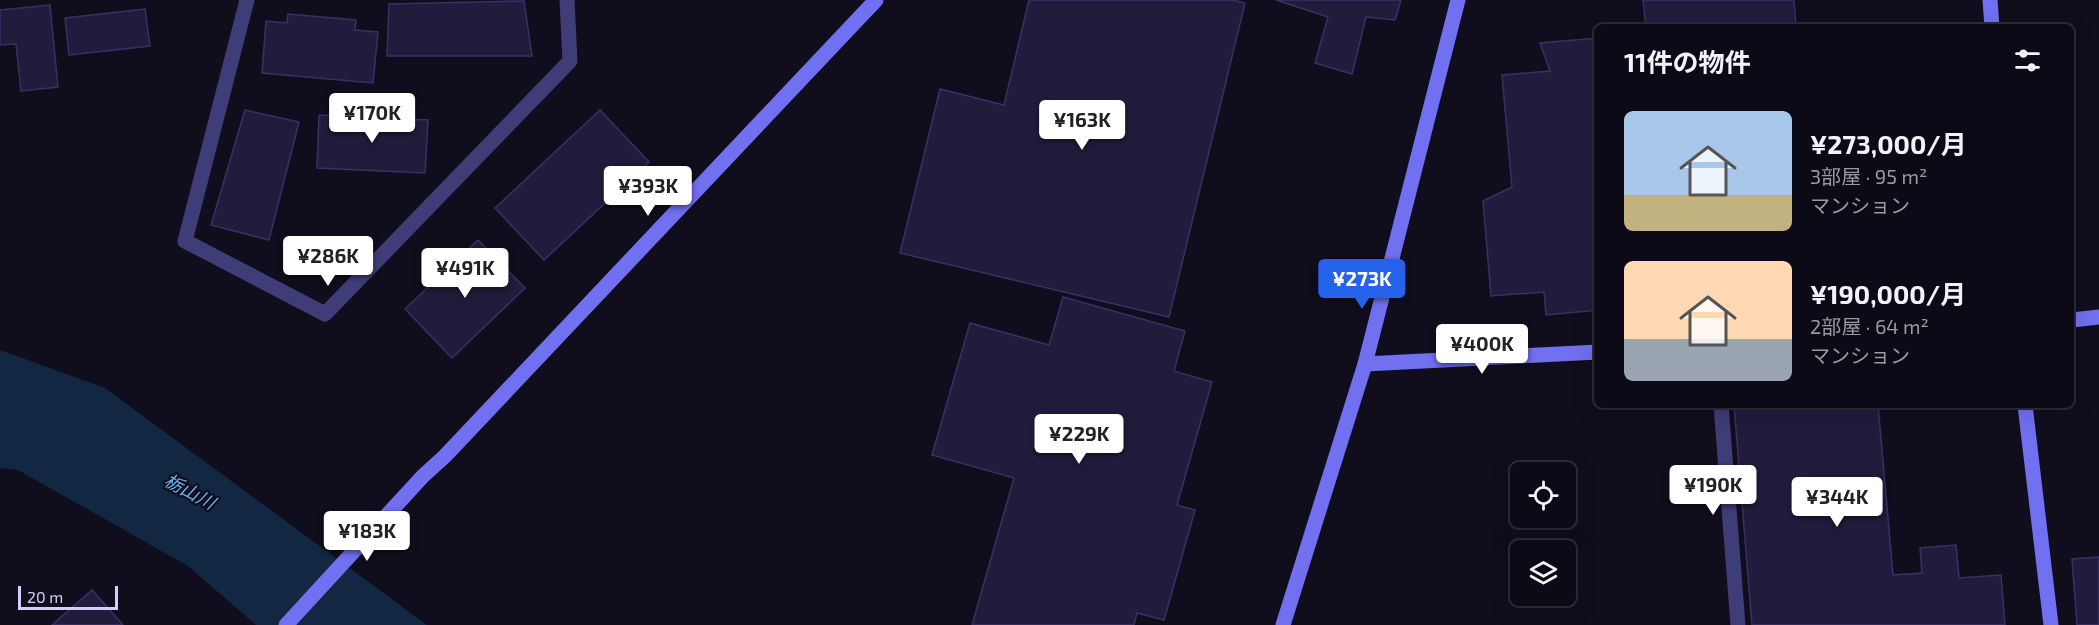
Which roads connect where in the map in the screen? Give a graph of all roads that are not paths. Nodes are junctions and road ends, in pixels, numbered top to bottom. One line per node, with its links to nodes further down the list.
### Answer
1 (247, 0): 2 (street)
2 (567, 0)
3 (876, 0): 13 (street)
4 (1458, 0): 10 (street)
5 (1990, 0): 6 (street)
6 (1992, 24)
7 (2099, 317): 8 (street)
8 (2074, 320)
9 (1594, 352): 10 (street)
10 (1365, 364): 14 (street)
11 (1721, 408): 15 (street)
12 (2025, 408): 16 (street)
13 (286, 625)
14 (1283, 625)
15 (1738, 625)
16 (2051, 625)

